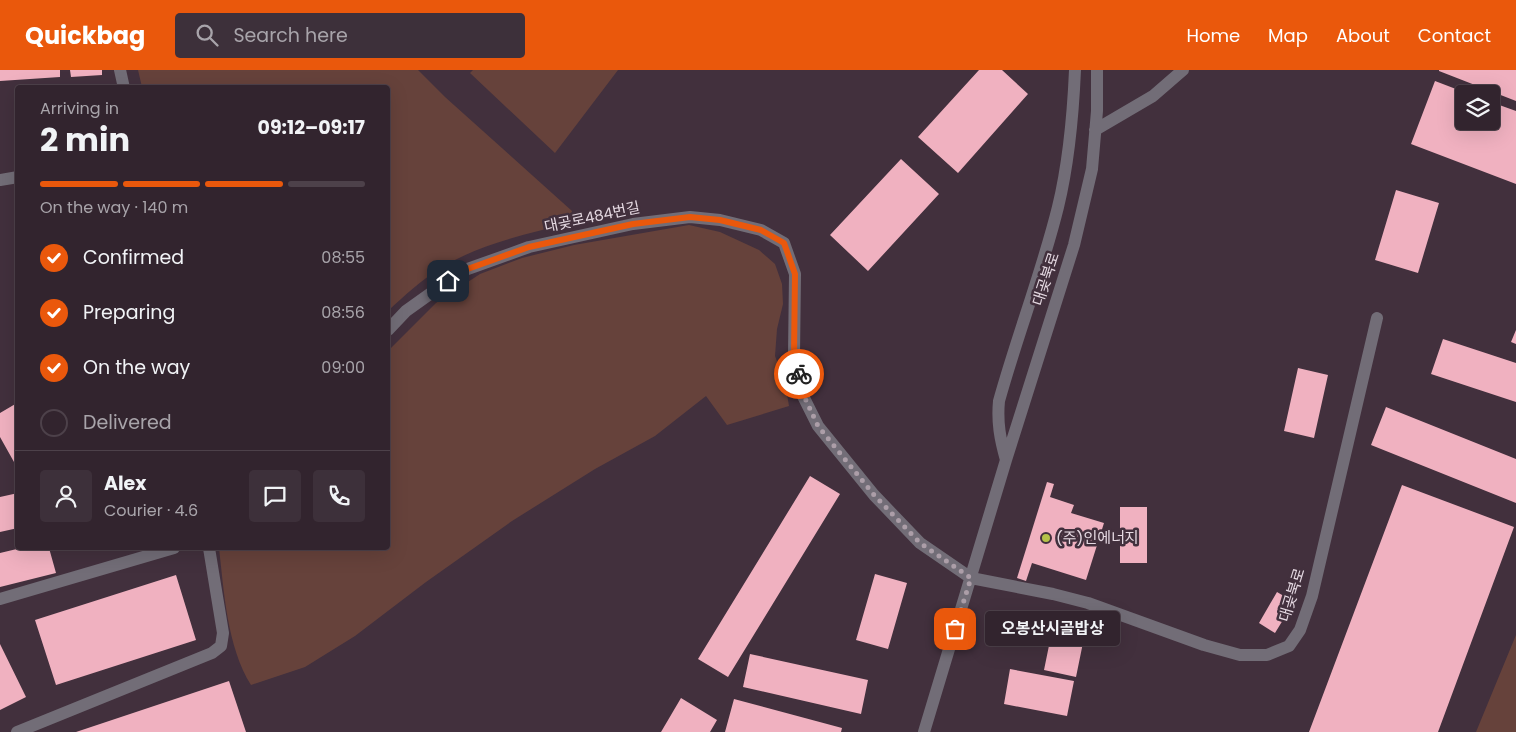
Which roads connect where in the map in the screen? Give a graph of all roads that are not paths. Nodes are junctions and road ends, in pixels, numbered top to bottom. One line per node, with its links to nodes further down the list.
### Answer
1 (120, 70): 5 (street)
2 (1075, 70): 12 (street)
3 (1097, 70): 6 (street, 대곶북로)
4 (1184, 70): 6 (street)
5 (123, 85)
6 (1095, 130): 12 (street, 대곶북로)
7 (15, 178): 8 (street)
8 (0, 180)
9 (1378, 318): 15 (street, 대곶북로)
10 (390, 328): 11 (street, 대곶로484번길)
11 (818, 426): 15 (street, 대곶북로)
12 (1006, 460): 15 (street, 대곶북로)
13 (167, 550): 16 (street)
14 (210, 550): 17 (street)
15 (971, 578): 18 (street, 대곶북로)
16 (0, 600)
17 (17, 732)
18 (924, 732)

